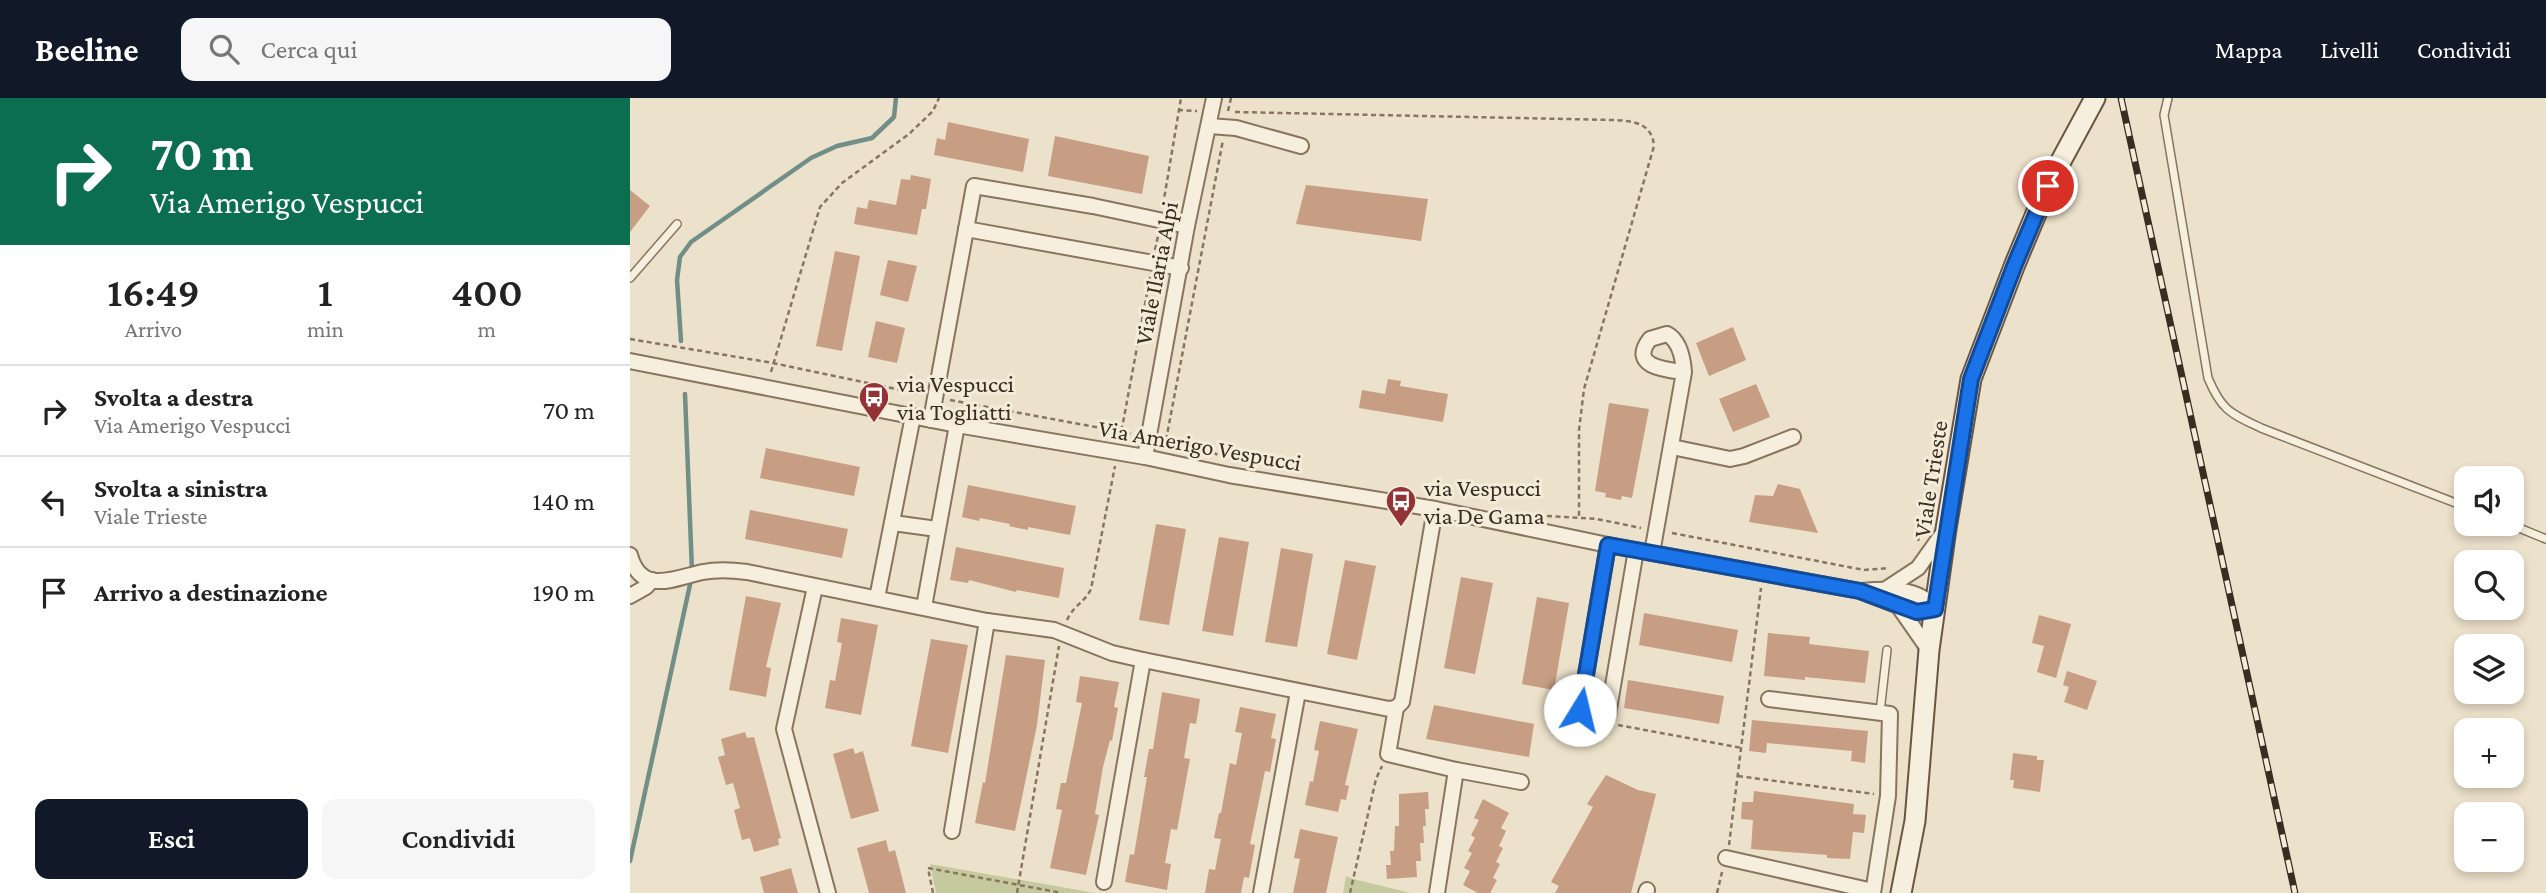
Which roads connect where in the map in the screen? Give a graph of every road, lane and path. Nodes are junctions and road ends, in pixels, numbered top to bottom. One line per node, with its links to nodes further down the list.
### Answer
1 (939, 98): 20 (path)
2 (1181, 98): 11 (path)
3 (1214, 98): 8 (street, Viale Ilaria Alpi)
4 (1231, 98): 7 (path)
5 (2095, 98): 40 (main road, Viale Trieste)
6 (2168, 98): 35 (lane)
7 (1228, 111)
8 (1209, 126): 9 (street); 13 (street, Viale Ilaria Alpi)
9 (1236, 128): 10 (street); 30 (path); 38 (path)
10 (1301, 146)
11 (1160, 221): 13 (street); 14 (street); 15 (path)
12 (677, 224): 17 (lane)
13 (1187, 226): 16 (street, Viale Ilaria Alpi)
14 (966, 229): 15 (street); 23 (street)
15 (1152, 262): 16 (street); 27 (path)
16 (1181, 268): 28 (street, Viale Ilaria Alpi)
17 (630, 278)
18 (630, 339): 20 (path)
19 (630, 361): 22 (street, Via Amerigo Vespucci)
20 (773, 363): 22 (path); 23 (path)
21 (1684, 372): 31 (street)
22 (766, 389): 24 (street, Via Amerigo Vespucci)
23 (934, 397): 25 (street); 27 (path)
24 (913, 416): 25 (street, Via Amerigo Vespucci); 39 (street)
25 (932, 419): 26 (street, Via Amerigo Vespucci)
26 (957, 425): 32 (street, Via Amerigo Vespucci); 41 (street)
27 (1121, 432): 28 (path); 32 (path)
28 (1149, 437): 30 (path); 33 (street, Viale Ilaria Alpi)
29 (1793, 437): 31 (street)
30 (1166, 440): 34 (path)
31 (1672, 447): 42 (street)
32 (1117, 452): 33 (street, Via Amerigo Vespucci); 62 (path)
33 (1145, 457): 36 (street, Via Amerigo Vespucci)
34 (1225, 458)
35 (2454, 502)
36 (1435, 509): 45 (street, Via Amerigo Vespucci); 68 (street)
37 (1539, 515): 38 (path)
38 (1579, 518): 42 (path)
39 (893, 523): 41 (street); 57 (street)
40 (1946, 527): 46 (path); 54 (street, Via Amerigo Vespucci); 60 (main road, Viale Trieste)
41 (937, 529): 59 (street)
42 (1656, 530): 48 (street); 50 (path)
43 (2524, 530): 44 (lane)
44 (2546, 538)
45 (1608, 545): 47 (street, Via Amerigo Vespucci); 47 (street)
46 (1914, 550)
47 (1636, 551): 48 (street, Via Amerigo Vespucci)
48 (1651, 553): 51 (street, Via Amerigo Vespucci)
49 (630, 555): 52 (street)
50 (1896, 566)
51 (1762, 574): 55 (street, Via Amerigo Vespucci); 71 (path)
52 (652, 580): 53 (street); 56 (street)
53 (815, 587): 57 (street); 82 (street)
54 (1886, 589): 55 (street, Via Amerigo Vespucci); 60 (street, Via Amerigo Vespucci)
55 (1860, 591): 58 (street, Via Amerigo Vespucci)
56 (630, 596)
57 (877, 598): 59 (street)
58 (1898, 606): 60 (street, Via Amerigo Vespucci); 64 (street)
59 (924, 607): 61 (street)
60 (1935, 609): 64 (main road, Viale Trieste)
61 (987, 621): 62 (street); 77 (street)
62 (1062, 633): 65 (street); 80 (path)
63 (1887, 650): 69 (lane)
64 (1929, 650): 90 (main road, Viale Trieste)
65 (1143, 660): 66 (street); 79 (street)
66 (1298, 692): 68 (street); 86 (street)
67 (1769, 699): 69 (street)
68 (1396, 708): 72 (street)
69 (1880, 712): 76 (street)
70 (1607, 724): 71 (path)
71 (1742, 748): 74 (path)
72 (1388, 754): 73 (street); 87 (path)
73 (1456, 770): 75 (street); 88 (street)
74 (1738, 776): 76 (path); 78 (path)
75 (1521, 782)
76 (1888, 796): 81 (street)
77 (952, 831)
78 (1726, 858): 81 (street); 89 (path)
79 (1104, 882)
80 (1018, 885): 83 (path); 84 (path); 85 (path)
81 (1873, 892)
82 (828, 893)
83 (933, 893)
84 (1017, 893)
85 (1062, 893)
86 (1261, 893)
87 (1350, 893)
88 (1437, 893)
89 (1717, 893)
90 (1901, 893)

